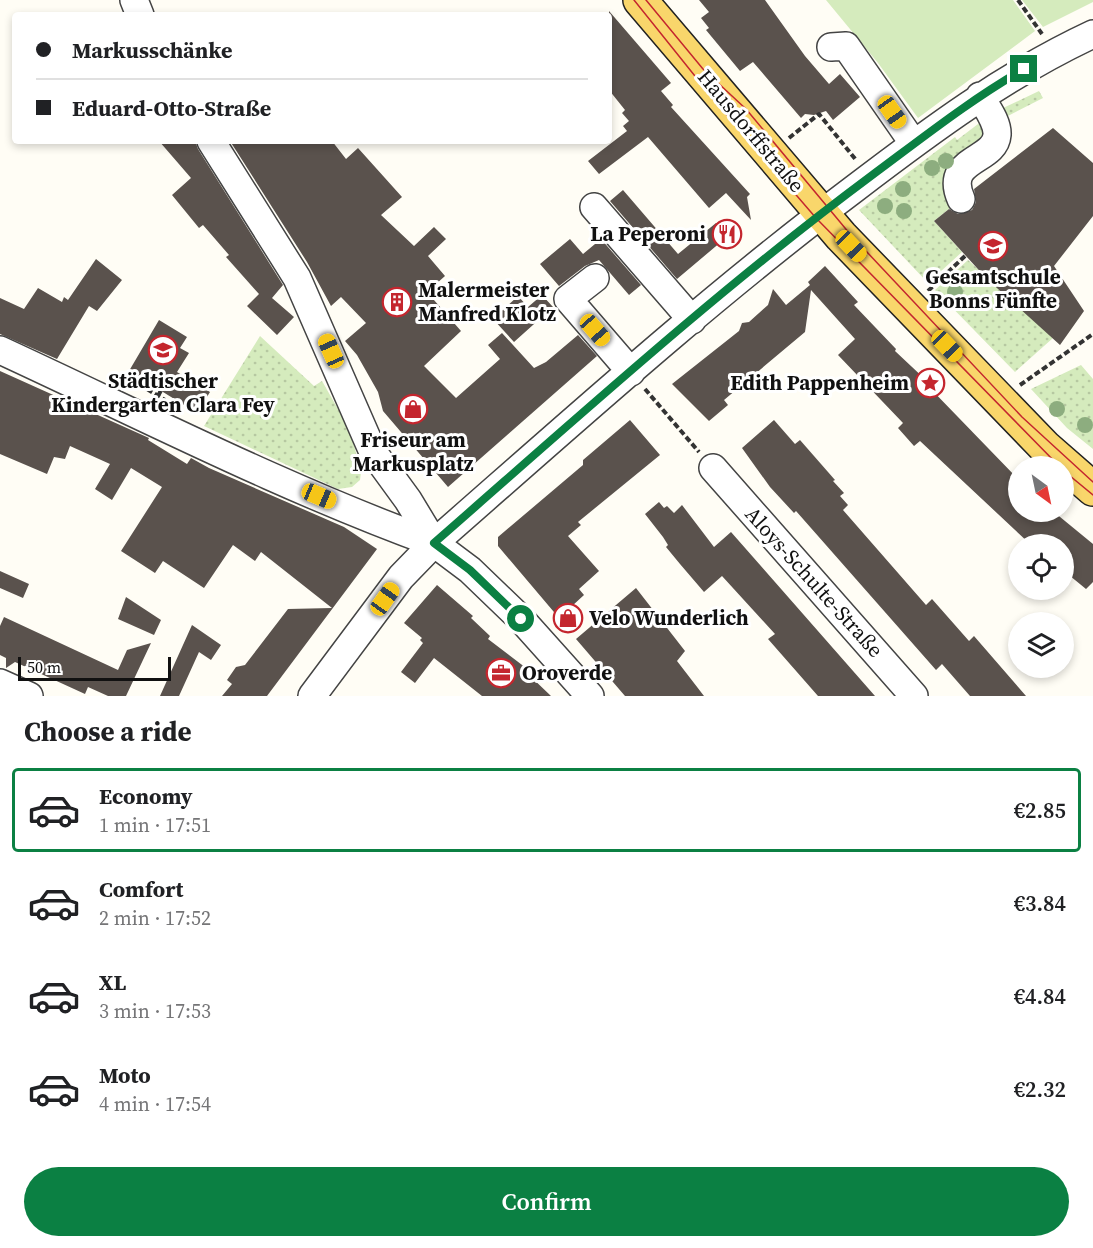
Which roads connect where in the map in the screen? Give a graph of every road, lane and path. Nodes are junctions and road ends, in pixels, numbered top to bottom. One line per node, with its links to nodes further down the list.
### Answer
1 (640, 0): 13 (main road, Hausdorffstraße)
2 (1018, 0): 3 (path)
3 (1039, 29)
4 (1093, 34): 6 (street)
5 (831, 47): 9 (street)
6 (980, 96): 9 (street); 11 (street)
7 (789, 138): 10 (path)
8 (213, 144): 26 (street)
9 (914, 144): 10 (street)
10 (870, 177): 13 (street)
11 (961, 199)
12 (594, 207): 17 (street)
13 (821, 213): 17 (street); 23 (main road, Hausdorffstraße)
14 (965, 256): 16 (path)
15 (595, 278): 20 (street)
16 (929, 291)
17 (692, 320): 20 (street)
18 (1093, 334): 23 (path)
19 (0, 350): 26 (street)
20 (631, 372): 24 (path); 26 (street)
21 (167, 379): 22 (path)
22 (158, 396)
23 (1001, 400): 25 (main road, Hausdorffstraße)
24 (713, 468): 31 (street, Aloys-Schulte-Straße)
25 (1093, 489)
26 (434, 543): 29 (street); 30 (street)
27 (0, 683): 28 (street)
28 (29, 696)
29 (312, 696)
30 (590, 696)
31 (914, 696)

